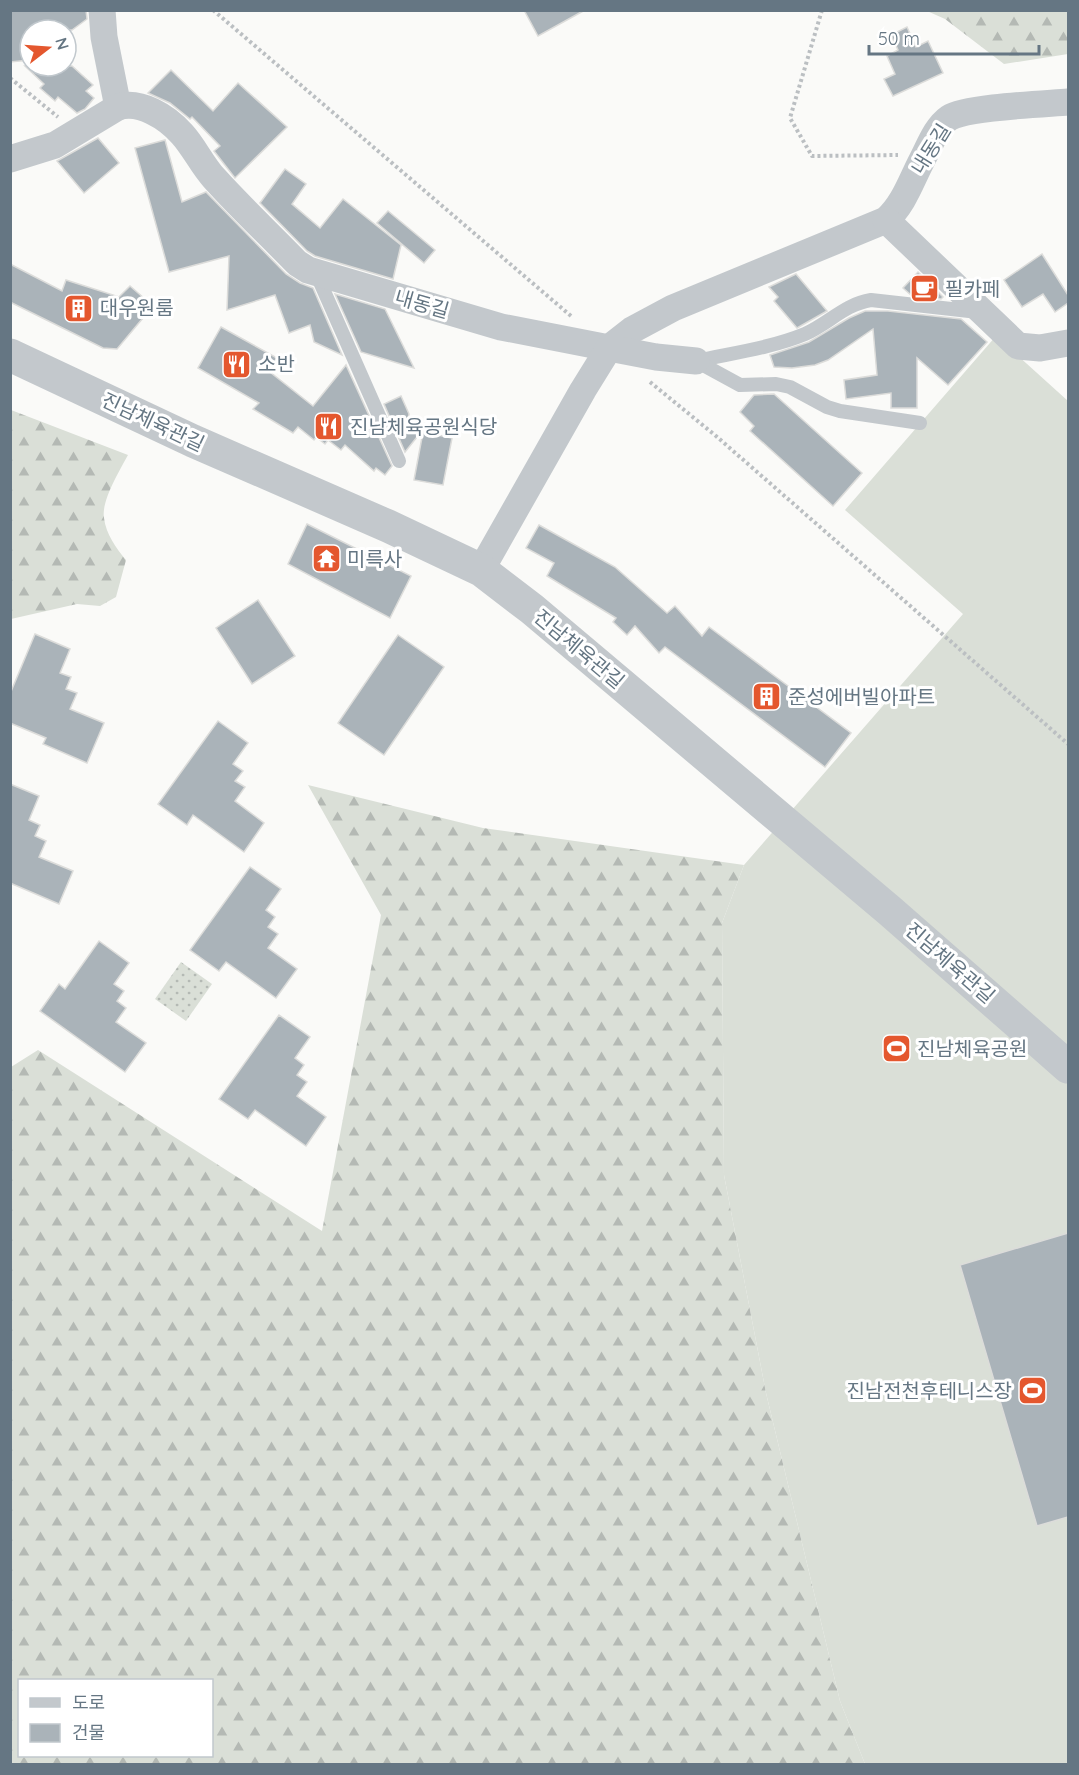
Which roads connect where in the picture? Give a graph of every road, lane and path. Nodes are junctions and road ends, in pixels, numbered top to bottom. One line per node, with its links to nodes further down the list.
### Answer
1 (102, 10): 5 (street)
2 (822, 10): 8 (path)
3 (10, 78): 6 (path)
4 (1068, 102): 8 (street, 내동길)
5 (117, 107): 6 (street); 10 (street, 내동길)
6 (77, 133): 7 (street)
7 (10, 159)
8 (920, 163): 9 (street, 내동길)
9 (886, 219): 11 (street); 13 (street, 내동길)
10 (316, 273): 13 (street, 내동길); 17 (lane)
11 (983, 312): 12 (street); 15 (lane)
12 (1068, 343)
13 (609, 348): 15 (street); 18 (street)
14 (10, 355): 18 (street, 진남체육관길)
15 (696, 361): 16 (lane)
16 (920, 423)
17 (399, 460)
18 (481, 570): 19 (street, 진남체육관길)
19 (1068, 1066)

